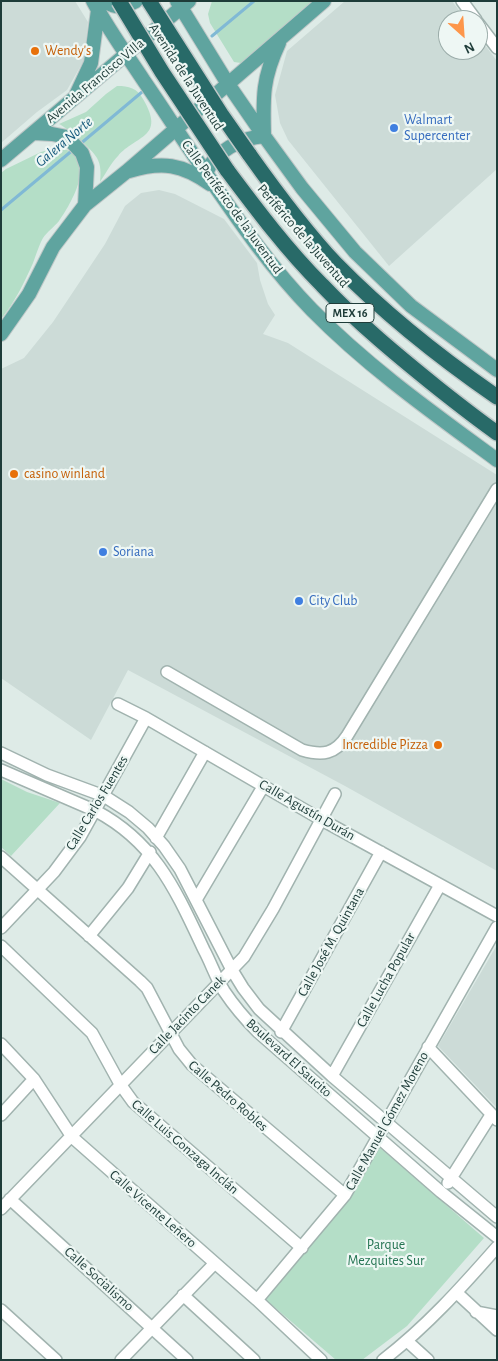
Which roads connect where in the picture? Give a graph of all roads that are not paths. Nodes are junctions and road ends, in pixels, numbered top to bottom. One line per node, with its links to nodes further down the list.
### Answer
1 (119, 1): 18 (highway, Avenida de la Juventud / MEX 16, bridge)
2 (136, 1): 6 (main road)
3 (149, 1): 16 (highway, Avenida de la Juventud / MEX 16, bridge)
4 (324, 1): 8 (main road)
5 (183, 3): 10 (main road, Avenida Francisco Villa); 11 (main road)
6 (99, 4): 10 (main road, Calle Periférico de la Juventud); 12 (main road)
7 (488, 36): 9 (street)
8 (281, 38): 11 (main road); 15 (main road)
9 (497, 48)
10 (127, 54): 12 (main road, Avenida Francisco Villa); 13 (main road, Calle Periférico de la Juventud)
11 (228, 84): 13 (main road); 15 (main road)
12 (75, 98): 14 (main road, Avenida Francisco Villa)
13 (176, 129): 19 (main road); 20 (main road, Calle Periférico de la Juventud)
14 (34, 133): 17 (main road, Avenida Francisco Villa); 22 (main road)
15 (264, 136): 20 (main road); 24 (main road)
16 (249, 154): 25 (highway, Periférico de la Juventud / MEX 16)
17 (1, 160)
18 (227, 170): 26 (highway, Periférico de la Juventud / MEX 16)
19 (126, 172): 21 (main road); 22 (main road)
20 (206, 173): 21 (main road, Calle Periférico de la Juventud)
21 (217, 189): 27 (main road, Calle Periférico de la Juventud)
22 (85, 204): 23 (main road)
23 (1, 334)
24 (497, 370)
25 (497, 397)
26 (495, 432)
27 (497, 460)
28 (496, 491): 29 (street)
29 (167, 672)
30 (118, 704): 31 (street, Calle Agustín Durán)
31 (146, 718): 32 (street, Calle Agustín Durán); 37 (street, Calle Carlos Fuentes)
32 (205, 752): 35 (street, Calle Agustín Durán); 40 (street)
33 (1, 753): 37 (street, Boulevard El Saucito)
34 (1, 770): 38 (street, Boulevard El Saucito)
35 (264, 785): 39 (street, Calle Agustín Durán); 46 (street)
36 (335, 794): 39 (street, Calle Jacinto Canek)
37 (104, 796): 38 (street, Calle Carlos Fuentes); 40 (street, Boulevard El Saucito)
38 (96, 811): 41 (street, Boulevard El Saucito); 45 (street, Calle Carlos Fuentes)
39 (322, 820): 42 (street, Calle Agustín Durán); 52 (street, Calle Jacinto Canek)
40 (156, 838): 46 (street, Boulevard El Saucito)
41 (150, 852): 50 (street); 53 (street, Boulevard El Saucito)
42 (381, 852): 44 (street, Calle Agustín Durán); 55 (street, Calle José M. Quintana)
43 (1, 857): 45 (street, Calle Pedro Robles)
44 (440, 885): 47 (street, Calle Agustín Durán); 58 (street, Calle Lucha Popular)
45 (38, 890): 49 (street, Calle Carlos Fuentes); 50 (street, Calle Pedro Robles)
46 (196, 900): 52 (street, Boulevard El Saucito)
47 (497, 916)
48 (497, 927): 57 (street, Calle Manuel Gómez Moreno)
49 (1, 928)
50 (89, 936): 54 (street, Calle Pedro Robles)
51 (1, 946): 60 (street, Calle Luis Gonzaga Inclán)
52 (232, 970): 53 (street, Calle Jacinto Canek); 55 (street, Boulevard El Saucito)
53 (219, 982): 54 (street, Calle Jacinto Canek); 64 (street, Boulevard El Saucito)
54 (171, 1032): 60 (street, Calle Jacinto Canek); 68 (street, Calle Pedro Robles)
55 (282, 1032): 58 (street, Boulevard El Saucito)
56 (1, 1044): 59 (street, Calle Vicente Leñero)
57 (428, 1047): 62 (street); 63 (street, Calle Manuel Gómez Moreno)
58 (332, 1076): 63 (street, Boulevard El Saucito)
59 (34, 1079): 61 (street); 65 (street, Calle Vicente Leñero)
60 (120, 1084): 65 (street, Calle Jacinto Canek); 73 (street, Calle Luis Gonzaga Inclán)
61 (1, 1115)
62 (494, 1117): 66 (street)
63 (386, 1122): 64 (street, Calle Manuel Gómez Moreno); 66 (street, Boulevard El Saucito)
64 (378, 1136): 67 (street, Boulevard El Saucito); 68 (street, Calle Manuel Gómez Moreno)
65 (72, 1137): 69 (street, Calle Jacinto Canek); 75 (street, Calle Vicente Leñero)
66 (451, 1178): 67 (street); 71 (street, Boulevard El Saucito)
67 (441, 1192): 72 (street, Boulevard El Saucito)
68 (345, 1195): 73 (street, Calle Manuel Gómez Moreno)
69 (10, 1199): 70 (street, Calle Jacinto Canek); 82 (street, Calle Socialismo)
70 (1, 1209)
71 (497, 1217)
72 (497, 1237)
73 (302, 1248): 78 (street, Calle Manuel Gómez Moreno)
74 (497, 1248): 76 (street)
75 (214, 1263): 77 (street); 78 (street, Calle Vicente Leñero)
76 (457, 1293): 80 (street); 84 (street)
77 (183, 1295): 82 (street); 88 (street)
78 (257, 1300): 89 (street, Calle Vicente Leñero)
79 (1, 1310): 85 (street)
80 (476, 1312): 81 (street); 83 (street)
81 (497, 1316)
82 (152, 1328): 86 (street); 87 (street, Calle Socialismo)
83 (497, 1330)
84 (407, 1341): 90 (street); 91 (street)
85 (56, 1360)
86 (121, 1360)
87 (187, 1360)
88 (254, 1360)
89 (321, 1360)
90 (383, 1360)
91 (428, 1360)

